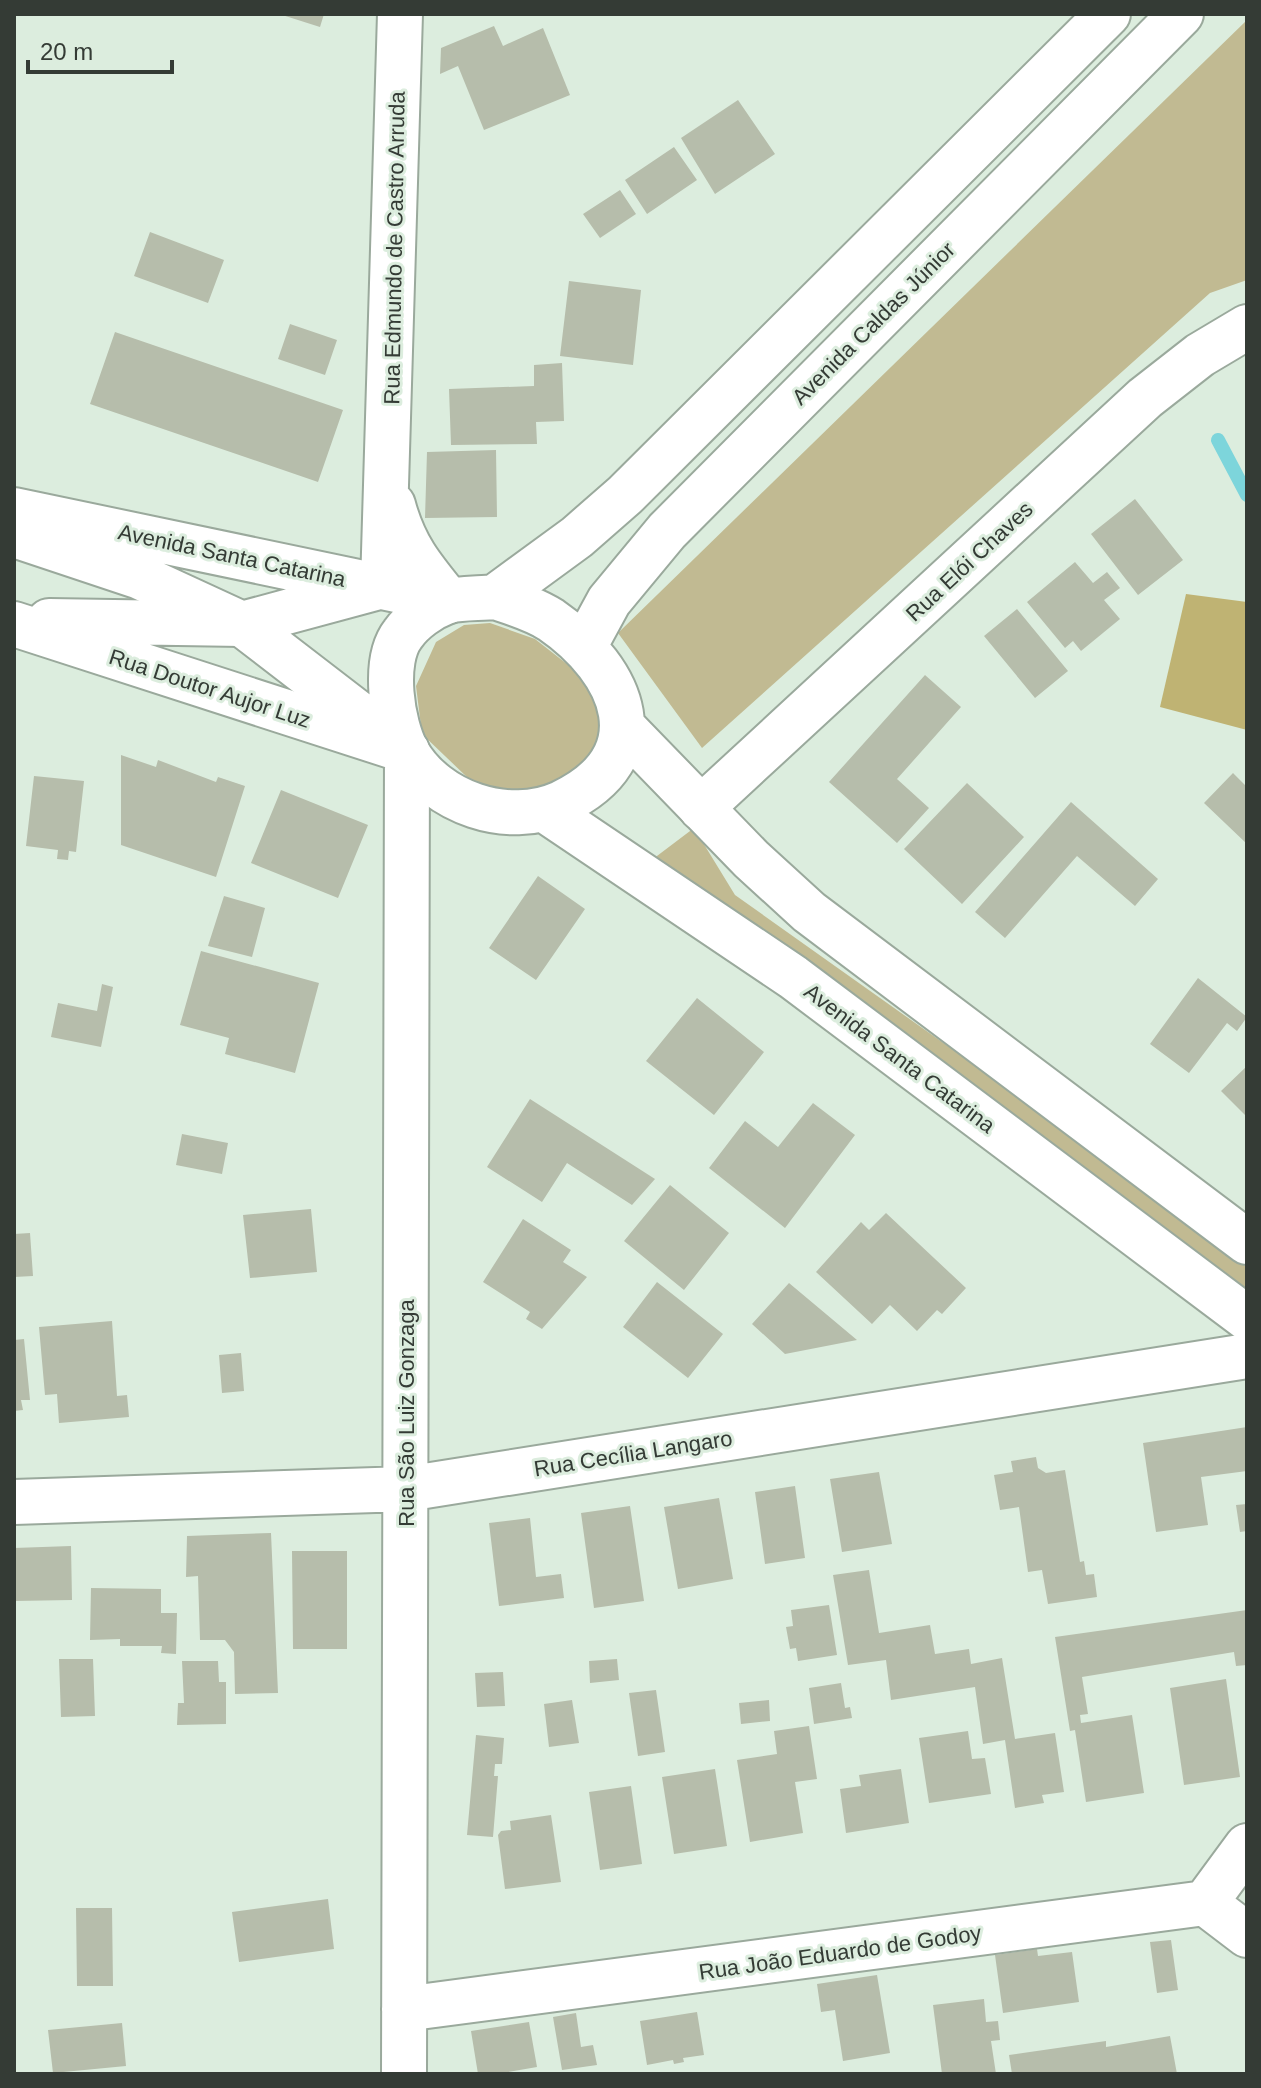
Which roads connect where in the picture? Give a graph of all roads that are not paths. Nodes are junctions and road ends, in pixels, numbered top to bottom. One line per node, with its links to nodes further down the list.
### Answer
1 (400, 14): 5 (street, Rua Edmundo de Castro Arruda)
2 (1108, 14): 9 (street)
3 (1181, 14): 13 (street, Avenida Caldas Júnior)
4 (1247, 327): 16 (street, Rua Elói Chaves)
5 (388, 483): 8 (street, Rua Edmundo de Castro Arruda); 10 (street, Rua Edmundo de Castro Arruda)
6 (14, 510): 8 (street, Avenida Santa Catarina)
7 (14, 535): 12 (street, Avenida Santa Catarina)
8 (383, 586): 10 (street, Avenida Santa Catarina); 12 (street, Rua Doutor Aujor Luz); 15 (street, Rua Edmundo de Castro Arruda)
9 (495, 597): 10 (street); 13 (street)
10 (449, 601): 15 (street)
11 (14, 622): 12 (street, Rua Doutor Aujor Luz); 15 (street, Rua Doutor Aujor Luz)
12 (242, 624): 15 (street, Avenida Santa Catarina)
13 (584, 647): 14 (street)
14 (622, 726): 16 (street); 17 (street)
15 (407, 751): 17 (street); 21 (street, Rua São Luiz Gonzaga)
16 (701, 808): 18 (street)
17 (545, 810): 19 (street, Avenida Santa Catarina)
18 (1247, 1242)
19 (1247, 1318)
20 (1247, 1356): 21 (street, Rua Cecília Langaro)
21 (406, 1489): 22 (street, Rua Cecília Langaro); 26 (street, Rua São Luiz Gonzaga)
22 (14, 1502)
23 (1247, 1846): 24 (street)
24 (1205, 1903): 25 (street); 26 (street, Rua João Eduardo de Godoy)
25 (1247, 1935)
26 (404, 2009): 27 (street, Rua São Luiz Gonzaga)
27 (404, 2074)

